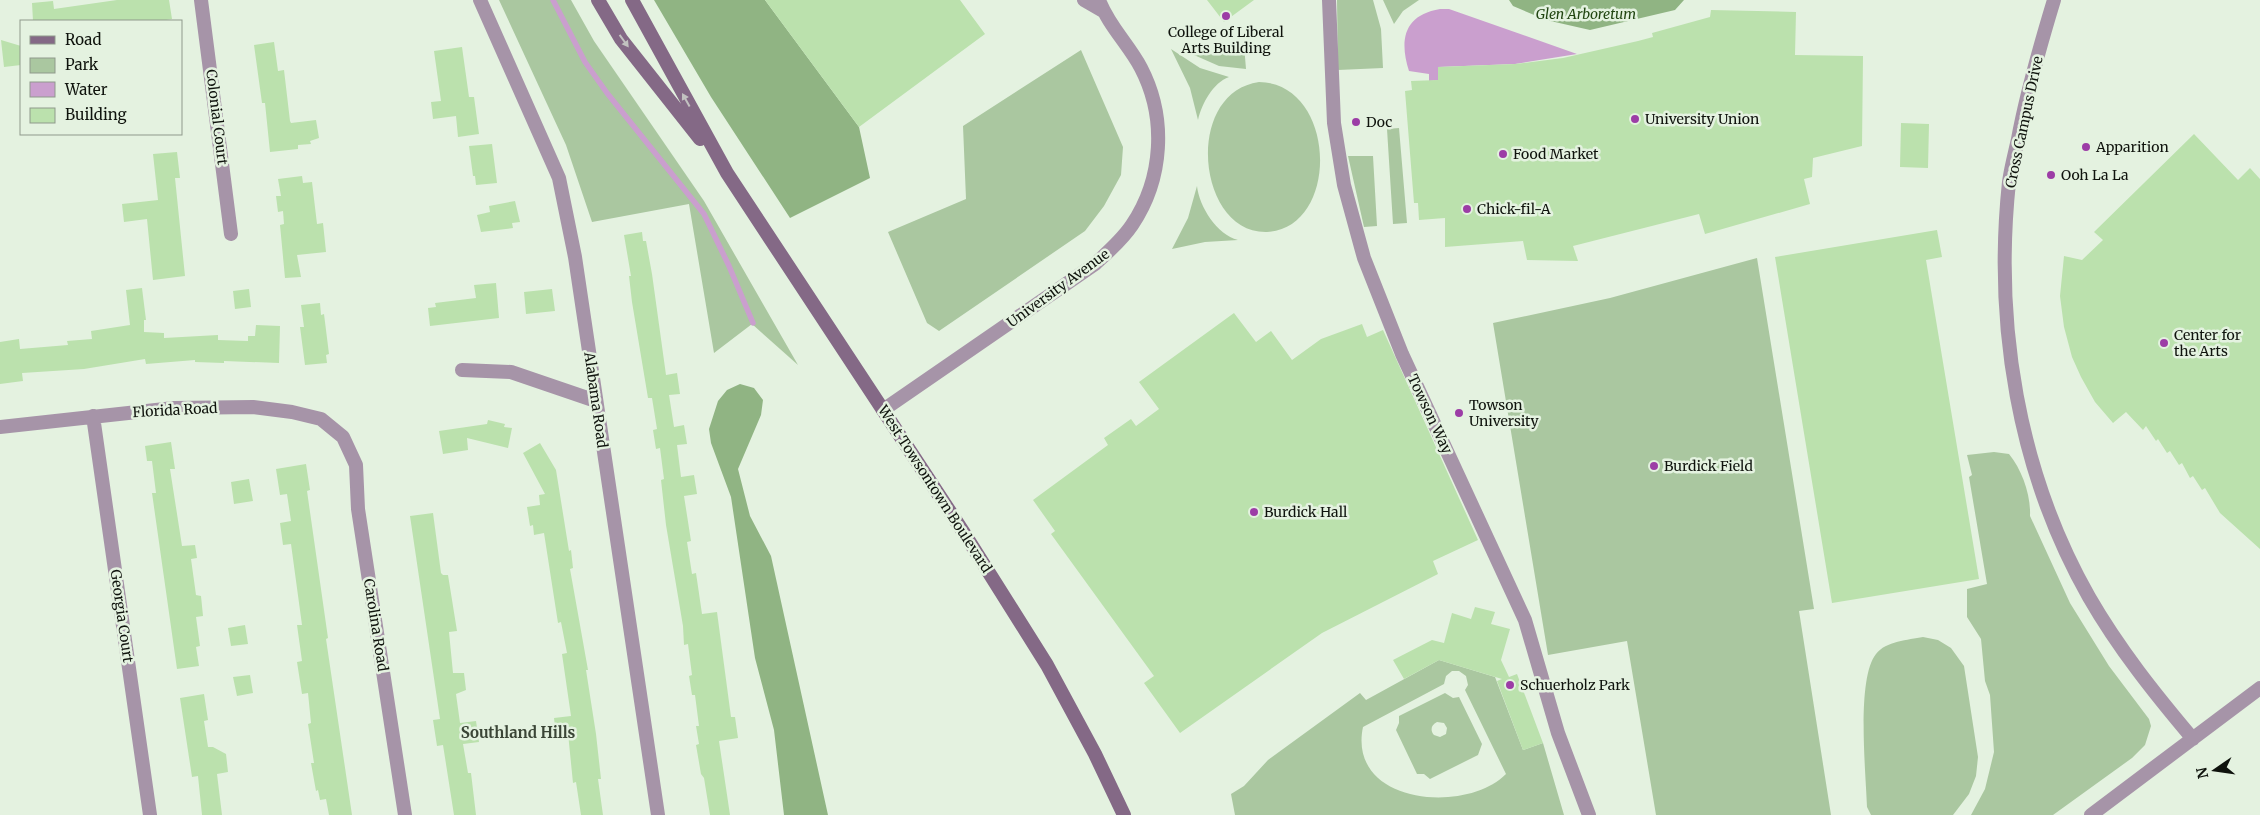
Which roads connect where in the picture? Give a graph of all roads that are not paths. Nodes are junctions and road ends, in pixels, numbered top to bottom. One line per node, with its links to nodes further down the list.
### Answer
1 (201, 0): 10 (street, Colonial Court)
2 (480, 0): 12 (street, Alabama Road)
3 (598, 0): 9 (main road, West Towsontown Boulevard, one-way to 9)
4 (632, 0): 9 (main road, West Towsontown Boulevard, one-way to 4)
5 (1084, 0): 8 (street, University Avenue)
6 (1329, 0): 23 (street, Towson Way)
7 (2054, 0): 18 (street, Cross Campus Drive)
8 (1101, 6): 13 (street, University Avenue)
9 (727, 174): 13 (main road, West Towsontown Boulevard)
10 (231, 234)
11 (462, 370): 12 (street)
12 (596, 401): 21 (street, Alabama Road)
13 (883, 410): 22 (main road, West Towsontown Boulevard)
14 (93, 416): 15 (street, Florida Road); 16 (street, Florida Road); 19 (street, Georgia Court)
15 (0, 427)
16 (343, 437): 20 (street, Carolina Road)
17 (2260, 688): 18 (street)
18 (2193, 739): 24 (street)
19 (150, 815)
20 (405, 815)
21 (658, 815)
22 (1124, 815)
23 (1589, 815)
24 (2090, 815)

